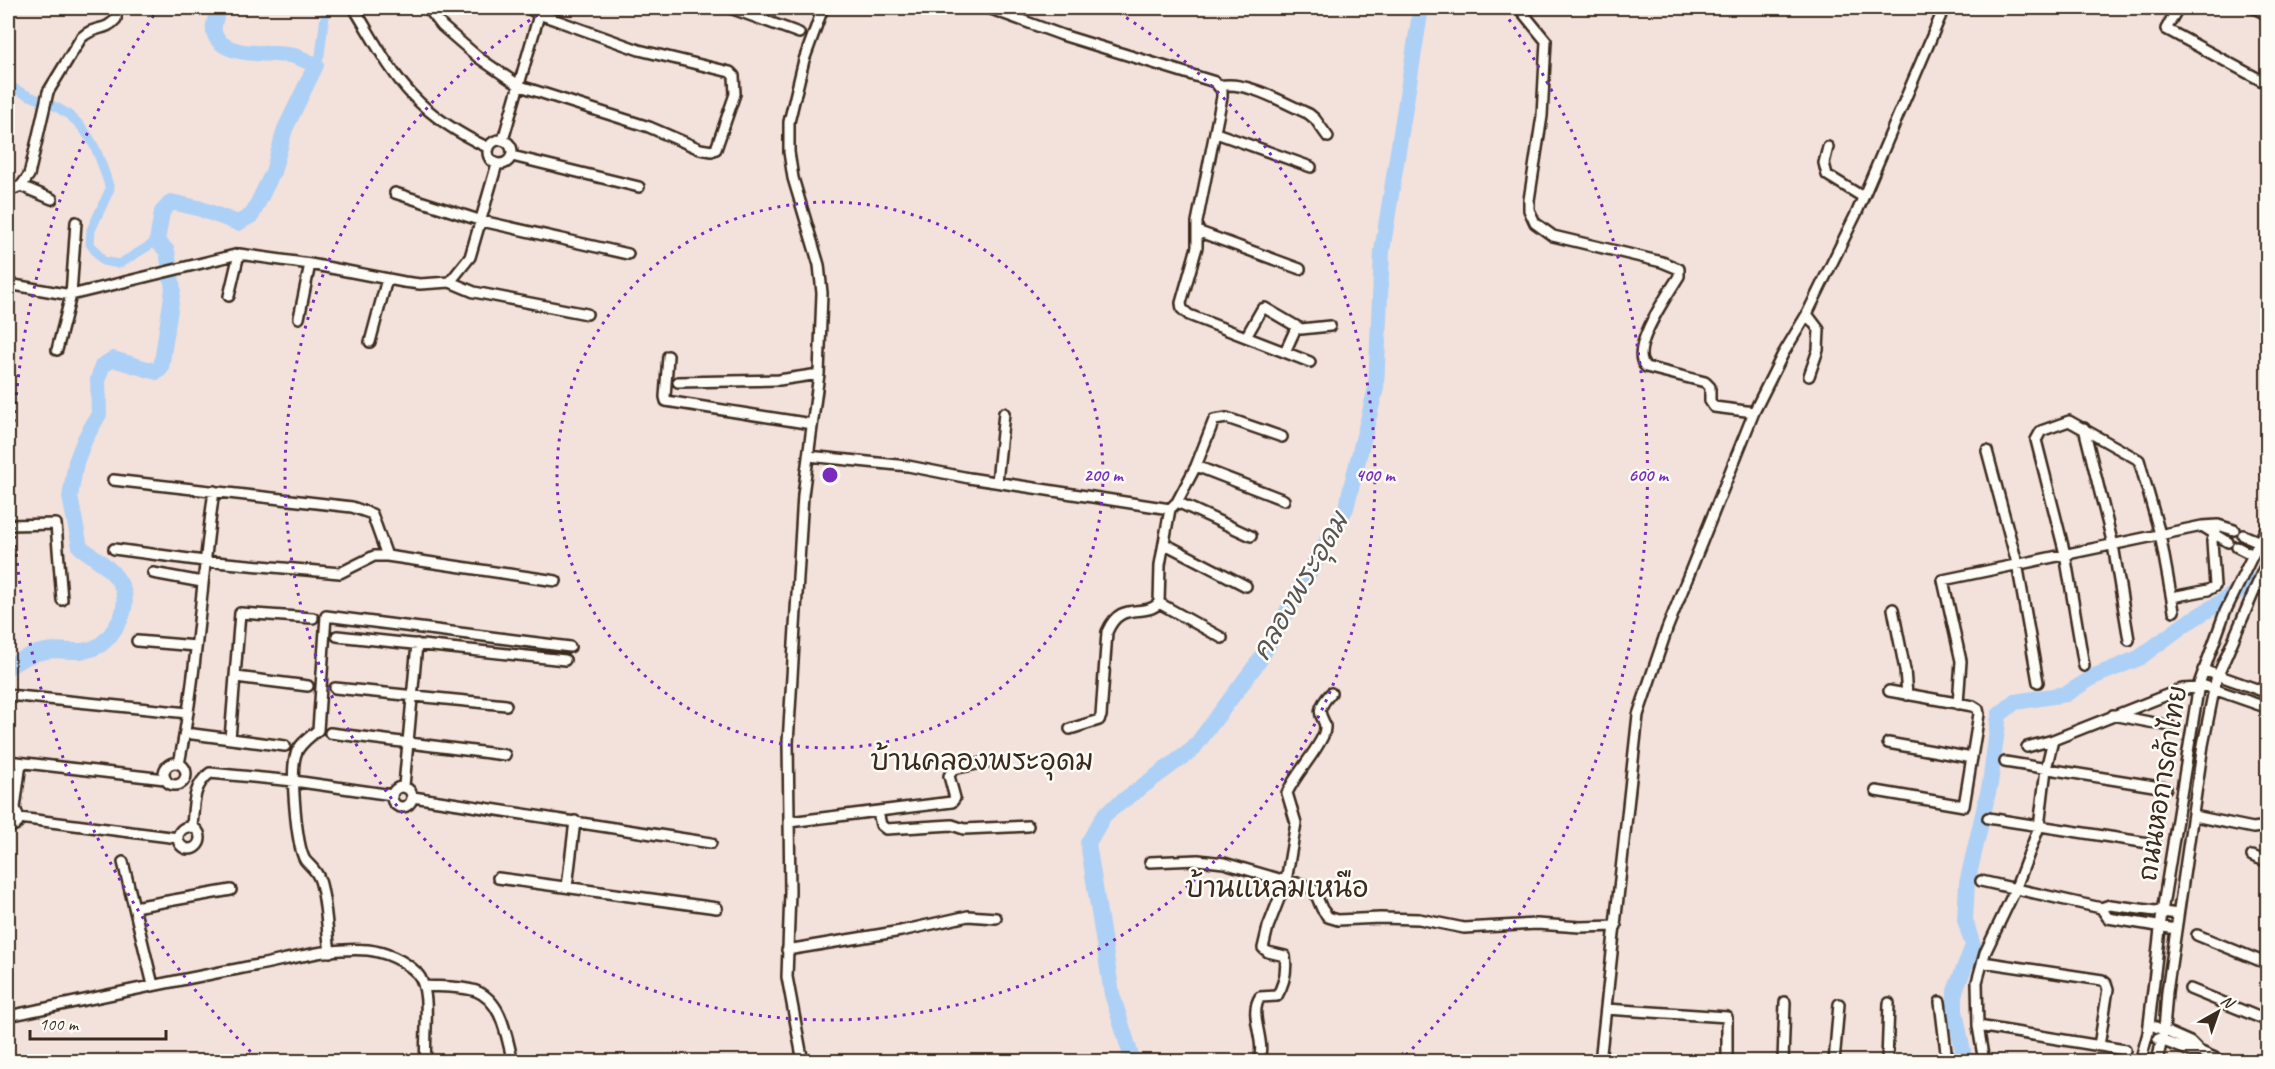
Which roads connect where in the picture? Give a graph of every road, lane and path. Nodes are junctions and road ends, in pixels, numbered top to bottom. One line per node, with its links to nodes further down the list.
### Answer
1 (116, 8): 26 (street)
2 (354, 8): 22 (street)
3 (428, 8): 16 (street)
4 (528, 8): 12 (street)
5 (730, 8): 14 (street)
6 (823, 8): 57 (street)
7 (988, 8): 17 (street)
8 (1519, 8): 60 (street)
9 (1944, 8): 30 (street)
10 (2178, 8): 15 (street)
11 (2254, 8): 13 (street)
12 (540, 11): 16 (street); 16 (street)
13 (2268, 15)
14 (799, 33)
15 (2268, 84)
16 (520, 86): 20 (street)
17 (1219, 86): 18 (street); 19 (street)
18 (1216, 133): 25 (street); 35 (street)
19 (1328, 137)
20 (503, 140): 22 (street); 23 (street)
21 (1828, 147): 30 (street)
22 (489, 148): 24 (street)
23 (512, 156): 24 (street); 27 (street)
24 (497, 164): 33 (street)
25 (1311, 167)
26 (21, 186): 28 (street); 31 (street)
27 (639, 187)
28 (8, 191)
29 (395, 193): 33 (street)
30 (1863, 196): 47 (street)
31 (52, 199)
32 (9, 211): 36 (street)
33 (482, 221): 38 (street); 42 (street)
34 (76, 222): 44 (street)
35 (1197, 231): 40 (street); 51 (street)
36 (8, 232)
37 (239, 254): 39 (street); 44 (street); 45 (street)
38 (628, 254)
39 (310, 264): 41 (street); 48 (street)
40 (1300, 268)
41 (387, 279): 42 (street); 52 (street)
42 (450, 282): 46 (street)
43 (8, 284): 44 (street)
44 (71, 295): 53 (street)
45 (229, 296)
46 (587, 314)
47 (1806, 314): 58 (street); 60 (street)
48 (298, 318)
49 (1330, 326): 50 (street)
50 (1296, 328): 51 (street); 54 (street)
51 (1246, 337): 54 (street)
52 (370, 342)
53 (57, 350)
54 (1286, 352): 56 (street)
55 (668, 356): 62 (street)
56 (1310, 362)
57 (819, 374): 59 (street); 62 (street)
58 (1809, 376)
59 (678, 382)
60 (1754, 412): 190 (street)
61 (1004, 413): 69 (street)
62 (812, 424): 66 (street)
63 (2084, 428): 77 (street); 83 (street); 86 (street)
64 (1282, 437): 67 (street)
65 (1987, 452): 91 (street)
66 (808, 456): 69 (street); 165 (street)
67 (1196, 466): 71 (street); 72 (street)
68 (113, 480): 70 (street)
69 (997, 482): 72 (street)
70 (214, 491): 88 (street); 90 (street)
71 (1284, 500)
72 (1173, 505): 79 (street); 82 (street)
73 (2268, 524): 80 (street, ถนนหอการค้าไทย)
74 (8, 525): 99 (street)
75 (2218, 525): 76 (street); 78 (street); 80 (street)
76 (2202, 526): 77 (street); 78 (street)
77 (2160, 534): 83 (street); 98 (street)
78 (2214, 535): 81 (street); 98 (street)
79 (1251, 536)
80 (2260, 542): 87 (street, ถนนหอการค้าไทย)
81 (2228, 543)
82 (1166, 544): 96 (street); 100 (street)
83 (2113, 545): 86 (street); 106 (street)
84 (2237, 547): 87 (street)
85 (114, 549): 90 (street)
86 (2065, 554): 91 (street); 112 (street)
87 (2253, 555): 93 (street, ถนนหอการค้าไทย)
88 (387, 556): 90 (street); 94 (street)
89 (2268, 559): 97 (street, ถนนหอการค้าไทย)
90 (204, 561): 95 (street)
91 (2017, 563): 116 (street); 129 (street)
92 (153, 573): 95 (street)
93 (2243, 574): 97 (street); 113 (street, ถนนหอการค้าไทย)
94 (556, 581)
95 (202, 582): 109 (street)
96 (1246, 586)
97 (2254, 589): 114 (street, ถนนหอการค้าไทย)
98 (2172, 597): 102 (street)
99 (62, 600)
100 (1159, 603): 105 (street); 135 (street)
101 (1893, 609): 125 (street)
102 (2174, 611)
103 (313, 618): 115 (street)
104 (337, 636): 108 (street)
105 (1222, 638)
106 (2129, 640)
107 (137, 641): 109 (street)
108 (417, 644): 111 (street); 127 (street)
109 (195, 646): 132 (street)
110 (570, 647): 153 (street)
111 (565, 660)
112 (2084, 666)
113 (2204, 670): 114 (street); 118 (street, ถนนหอการค้าไทย)
114 (2218, 675): 120 (street, ถนนหอการค้าไทย); 121 (street)
115 (236, 677): 117 (street); 138 (street)
116 (2038, 682)
117 (308, 686)
118 (2199, 686): 120 (street); 133 (street); 187 (street, ถนนหอการค้าไทย)
119 (335, 688): 127 (street)
120 (2215, 689): 128 (street); 161 (street, ถนนหอการค้าไทย)
121 (2256, 689): 124 (street); 128 (street)
122 (1889, 691): 125 (street)
123 (1331, 693): 179 (street)
124 (2268, 693)
125 (1907, 694): 129 (street)
126 (8, 695): 132 (street)
127 (412, 696): 130 (street); 140 (street)
128 (2253, 703): 131 (street)
129 (1958, 704): 145 (street)
130 (506, 705)
131 (2268, 708)
132 (188, 713): 136 (street)
133 (2113, 715): 134 (street); 139 (street)
134 (2169, 726)
135 (1071, 729)
136 (185, 733): 138 (street); 150 (street)
137 (330, 733): 140 (street)
138 (230, 739): 142 (street)
139 (2053, 740): 143 (street); 151 (street)
140 (408, 742): 144 (street); 154 (street)
141 (1888, 743): 145 (street)
142 (285, 746)
143 (2027, 747)
144 (506, 755)
145 (1972, 758): 156 (street)
146 (8, 761): 149 (street)
147 (991, 761): 160 (street)
148 (2005, 762): 151 (street)
149 (21, 763): 152 (street); 159 (street)
150 (180, 764): 152 (street); 152 (street)
151 (2046, 769): 155 (street); 169 (street)
152 (165, 779)
153 (294, 781): 157 (street); 168 (street); 195 (street)
154 (404, 786): 157 (street); 158 (street)
155 (2166, 788)
156 (1876, 791)
157 (392, 795): 158 (street)
158 (413, 797): 164 (street)
159 (11, 807): 162 (street)
160 (878, 812): 165 (street); 166 (street)
161 (2194, 816): 167 (street); 188 (street, ถนนหอการค้าไทย)
162 (19, 818): 170 (street); 171 (street)
163 (1988, 818): 169 (street)
164 (575, 821): 172 (street); 181 (street)
165 (789, 822): 194 (street)
166 (1028, 826)
167 (2268, 826)
168 (192, 827): 171 (street); 171 (street)
169 (2039, 827): 173 (street); 183 (street)
170 (8, 828)
171 (178, 838)
172 (711, 843)
173 (2155, 844)
174 (2252, 856): 177 (street)
175 (123, 862): 184 (street)
176 (1150, 862): 179 (street)
177 (2268, 862)
178 (498, 878): 181 (street)
179 (1286, 881): 190 (street); 219 (street)
180 (1981, 881): 183 (street)
181 (567, 887): 185 (street)
182 (231, 890): 184 (street)
183 (2015, 890): 186 (street); 196 (street)
184 (134, 907): 198 (street)
185 (717, 908)
186 (2101, 908): 187 (street); 191 (street)
187 (2162, 912): 188 (street); 191 (street, ถนนหอการค้าไทย)
188 (2178, 914): 192 (street, ถนนหอการค้าไทย)
189 (996, 918): 194 (street)
190 (1616, 926): 205 (street)
191 (2161, 927): 192 (street); 208 (street, ถนนหอการค้าไทย)
192 (2176, 929): 210 (street, ถนนหอการค้าไทย)
193 (2197, 936): 197 (street)
194 (787, 950): 218 (street)
195 (330, 952): 198 (street); 199 (street)
196 (1983, 962): 209 (street); 213 (street)
197 (2268, 964)
198 (153, 985): 206 (street)
199 (425, 986): 216 (street); 217 (street)
200 (2190, 989): 207 (street)
201 (1785, 1002): 222 (street)
202 (1940, 1002): 225 (street)
203 (1888, 1003): 224 (street)
204 (1839, 1004): 223 (street)
205 (1606, 1009): 220 (street); 221 (street)
206 (8, 1016)
207 (2268, 1021)
208 (2149, 1024): 210 (street); 211 (street, ถนนหอการค้าไทย)
209 (1978, 1026): 213 (street); 226 (street)
210 (2164, 1030): 212 (street, ถนนหอการค้าไทย); 215 (street)
211 (2147, 1035): 212 (street); 227 (street, ถนนหอการค้าไทย)
212 (2162, 1041): 215 (street); 228 (street, ถนนหอการค้าไทย)
213 (2099, 1046): 214 (street)
214 (2125, 1050)
215 (2199, 1051): 229 (street)
216 (426, 1062)
217 (515, 1062)
218 (803, 1062)
219 (1256, 1062)
220 (1600, 1062)
221 (1727, 1062)
222 (1783, 1062)
223 (1834, 1062)
224 (1887, 1062)
225 (1951, 1062)
226 (1984, 1062)
227 (2140, 1062)
228 (2157, 1062)
229 (2224, 1062)

